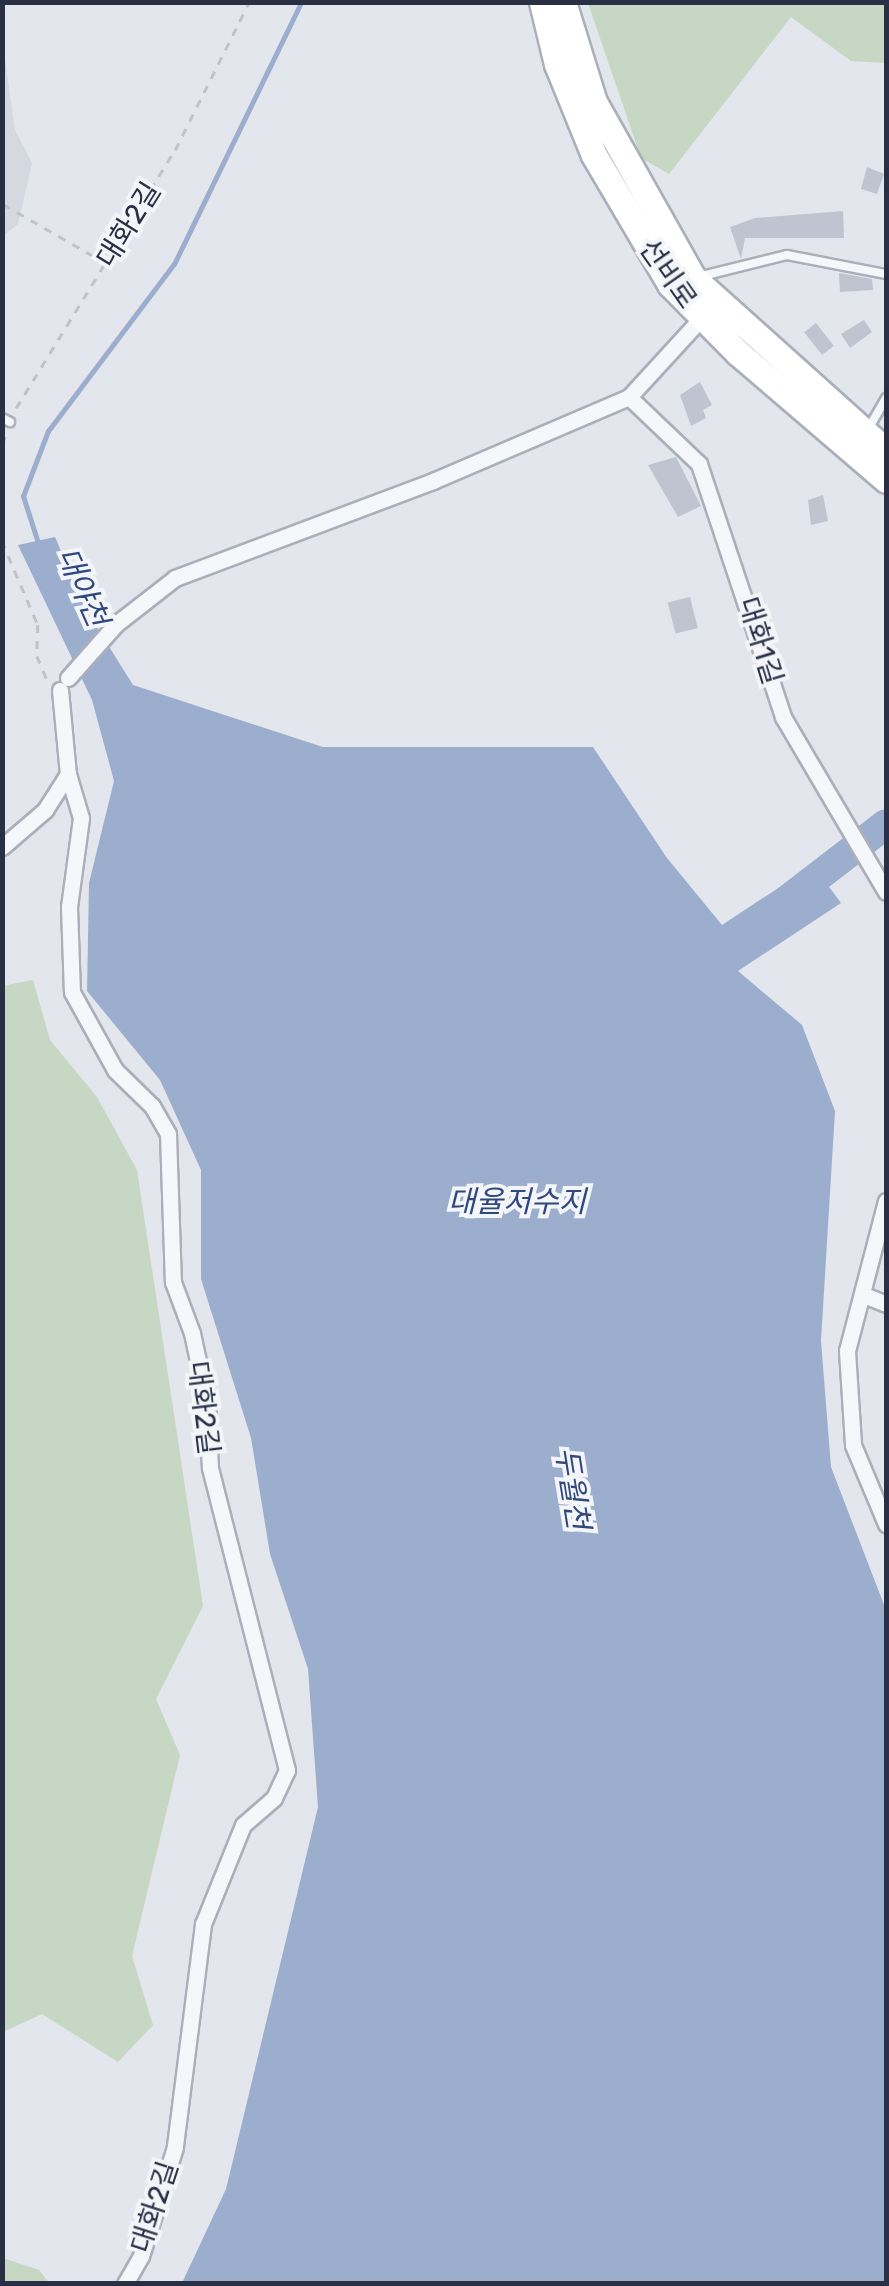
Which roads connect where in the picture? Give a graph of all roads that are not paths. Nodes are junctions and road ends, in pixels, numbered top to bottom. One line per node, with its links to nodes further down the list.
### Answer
1 (542, 2): 5 (main road, 선비로)
2 (563, 2): 4 (main road, 선비로)
3 (886, 274): 4 (lane, 선비로)
4 (693, 278): 5 (main road, 선비로)
5 (709, 310): 6 (street); 8 (main road, 선비로); 10 (main road, 선비로)
6 (629, 397): 11 (street, 대화2길); 13 (street, 대화1길)
7 (886, 398): 8 (lane)
8 (864, 434): 9 (main road, 선비로)
9 (886, 451)
10 (886, 480)
11 (68, 774): 12 (street); 18 (street, 대화2길)
12 (2, 847)
13 (886, 892)
14 (886, 1201): 15 (street)
15 (864, 1295): 16 (street); 17 (street)
16 (886, 1304)
17 (886, 1524)
18 (125, 2284)

